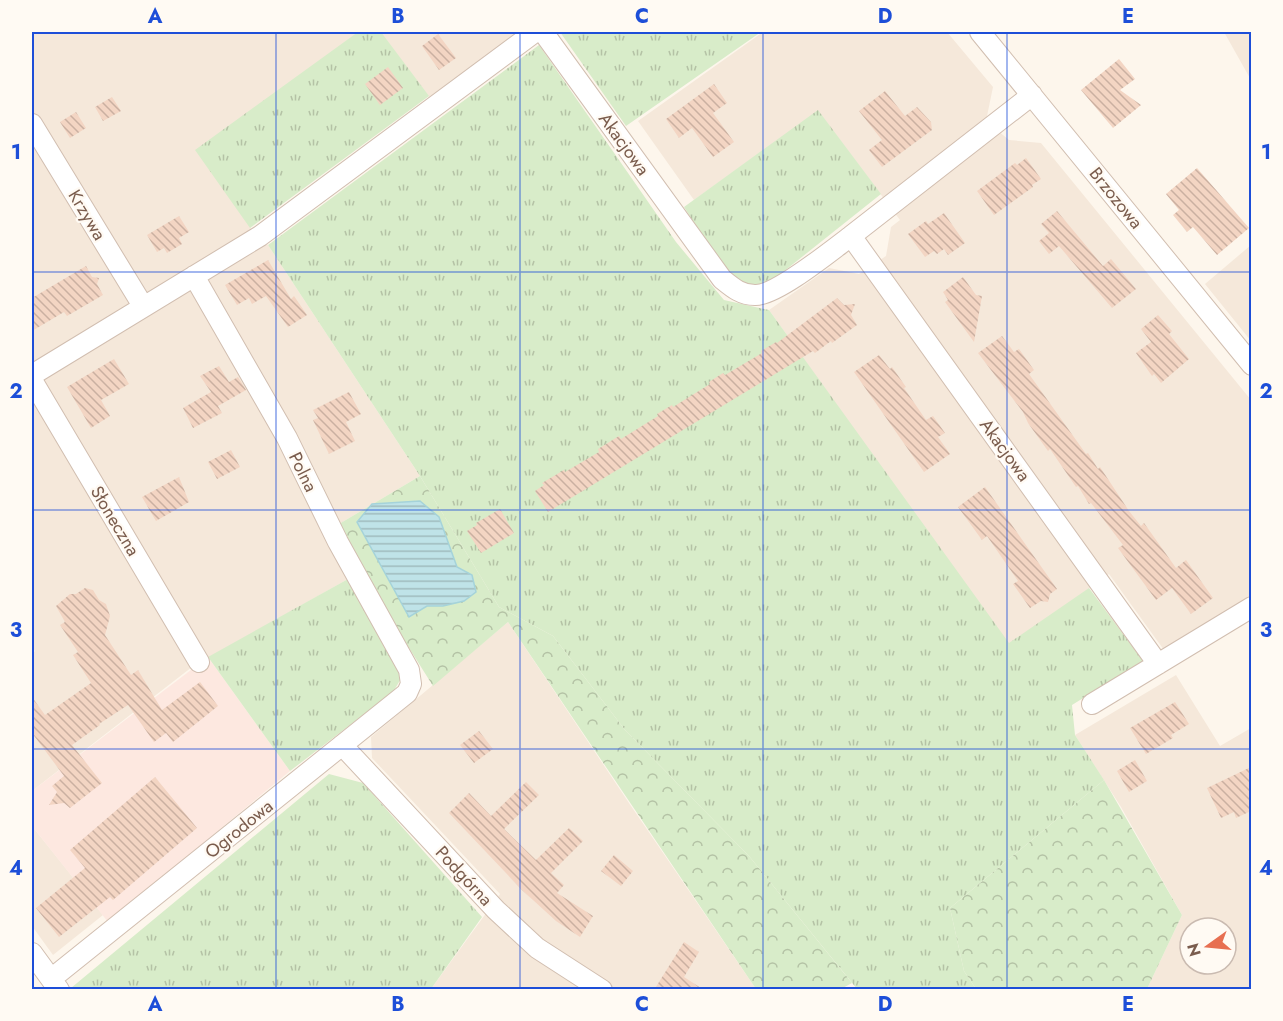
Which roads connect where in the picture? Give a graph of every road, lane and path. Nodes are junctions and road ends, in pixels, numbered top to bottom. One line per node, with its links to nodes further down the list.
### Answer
1 (535, 32): 7 (street)
2 (543, 32): 6 (street, Akacjowa)
3 (980, 32): 4 (street, Brzozowa)
4 (1032, 95): 6 (street, Akacjowa); 9 (street, Brzozowa)
5 (32, 124): 8 (street, Krzywa)
6 (851, 236): 14 (street, Akacjowa)
7 (194, 276): 8 (street); 15 (street, Polna)
8 (143, 306): 10 (street)
9 (1251, 365)
10 (32, 375)
11 (32, 380): 13 (street, Słoneczna)
12 (1251, 607): 14 (street)
13 (199, 662)
14 (1158, 664): 16 (street)
15 (409, 670): 17 (street, Ogrodowa)
16 (1092, 704)
17 (342, 744): 19 (street, Ogrodowa); 20 (street, Podgórna)
18 (32, 953): 19 (street)
19 (55, 984)
20 (602, 990)

